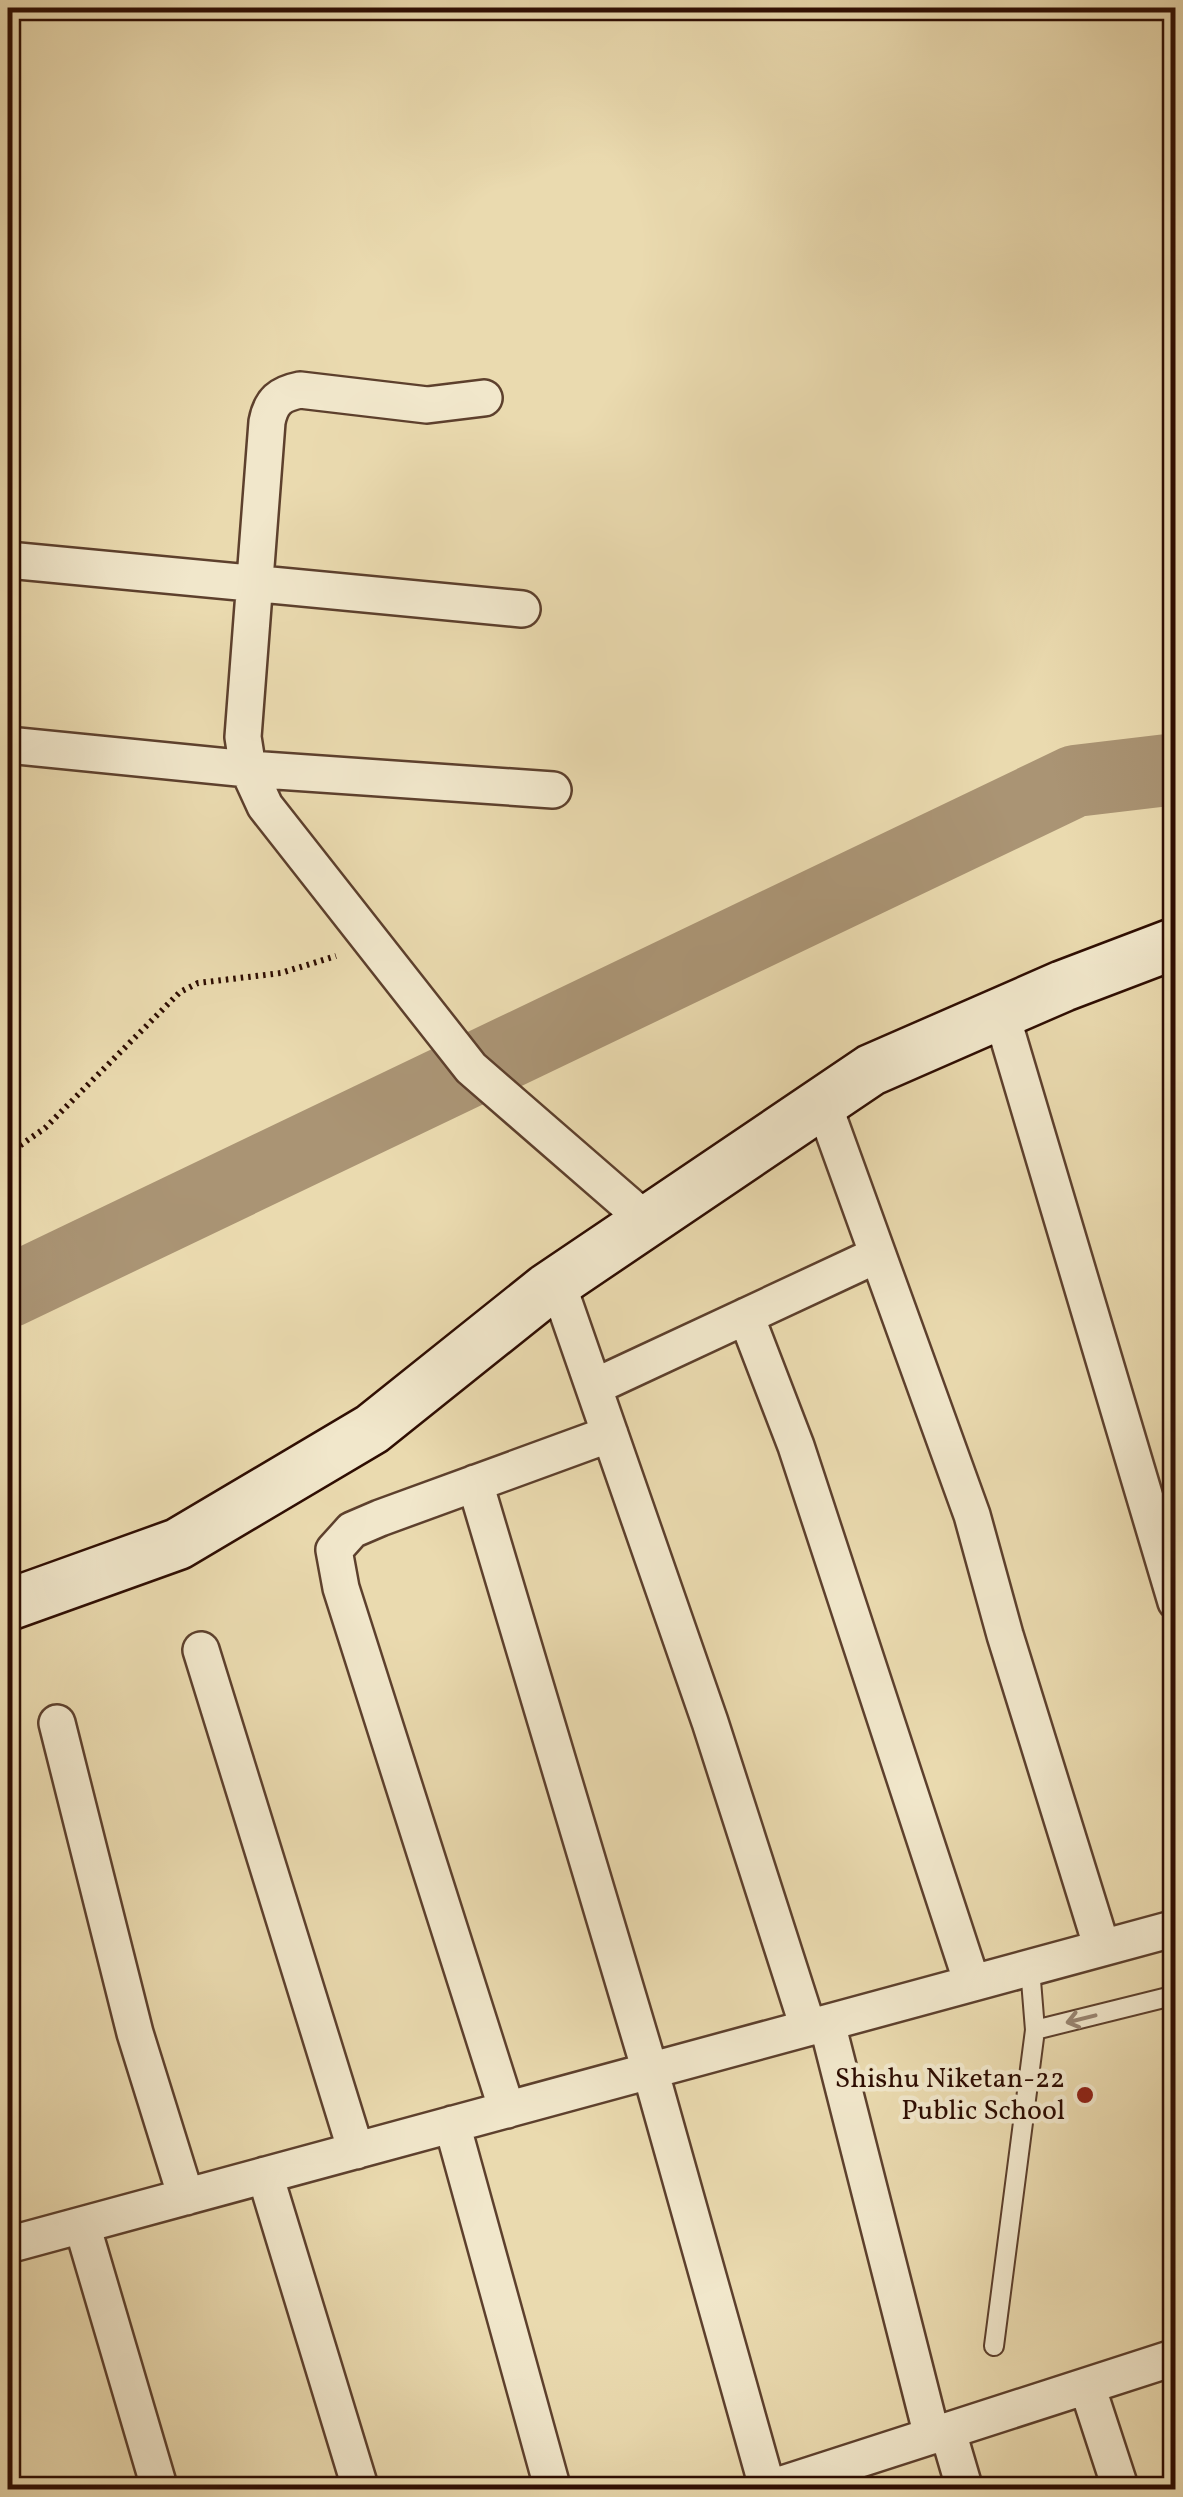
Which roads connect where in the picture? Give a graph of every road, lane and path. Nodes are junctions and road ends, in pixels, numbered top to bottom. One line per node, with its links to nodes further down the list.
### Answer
1 (484, 398): 3 (street)
2 (8, 560): 3 (street)
3 (255, 583): 4 (street); 6 (street)
4 (522, 609)
5 (8, 745): 6 (street)
6 (248, 769): 7 (street); 8 (street)
7 (553, 790)
8 (366, 935): 12 (path); 13 (street)
9 (1176, 942): 10 (street)
10 (1001, 1013): 11 (street); 20 (street)
11 (823, 1102): 13 (street); 14 (street)
12 (8, 1154)
13 (647, 1221): 15 (street)
14 (877, 1255): 16 (street); 25 (street)
15 (557, 1282): 17 (street); 21 (street)
16 (746, 1316): 17 (street); 27 (street)
17 (594, 1387): 18 (street)
18 (610, 1434): 19 (street); 29 (street)
19 (476, 1483): 31 (street); 32 (street)
20 (1176, 1602)
21 (8, 1604)
22 (201, 1650): 34 (street)
23 (57, 1723): 36 (street)
24 (1176, 1928): 25 (street)
25 (1102, 1948): 26 (street)
26 (1030, 1968): 27 (street); 30 (lane)
27 (972, 1983): 29 (street)
28 (1176, 1995): 30 (lane, one-way to 30)
29 (818, 2025): 31 (street); 42 (street)
30 (1035, 2030): 39 (lane)
31 (648, 2071): 32 (street); 43 (street)
32 (507, 2110): 33 (street)
33 (452, 2124): 34 (street); 46 (street)
34 (356, 2150): 35 (street)
35 (265, 2176): 36 (street); 45 (street)
36 (186, 2197): 37 (street)
37 (82, 2225): 38 (street); 44 (street)
38 (8, 2246)
39 (994, 2346)
40 (1176, 2357): 41 (street)
41 (1087, 2386): 42 (street); 48 (street)
42 (940, 2434): 43 (street); 47 (street)
43 (766, 2489)
44 (160, 2490)
45 (362, 2490)
46 (553, 2490)
47 (965, 2490)
48 (1121, 2490)

